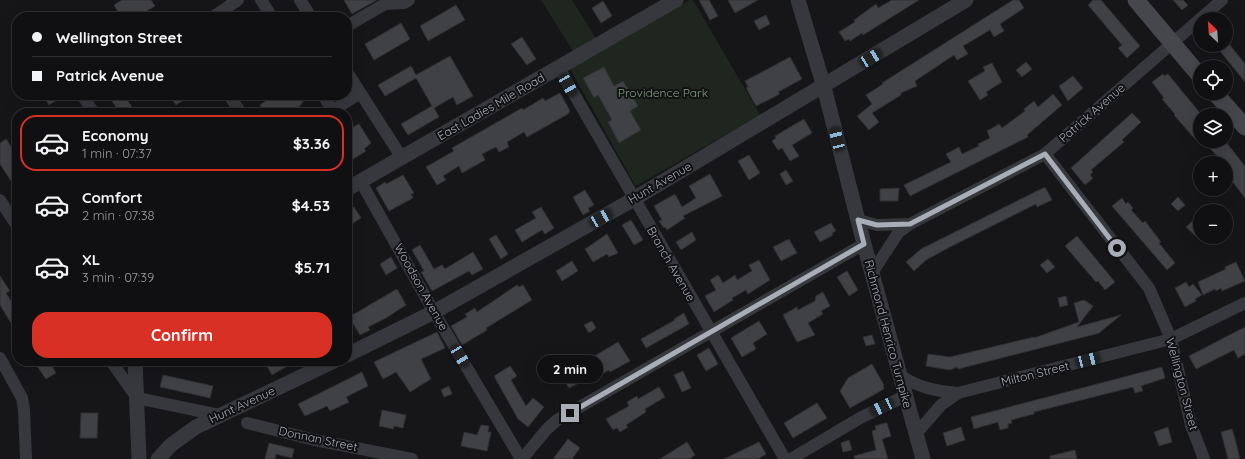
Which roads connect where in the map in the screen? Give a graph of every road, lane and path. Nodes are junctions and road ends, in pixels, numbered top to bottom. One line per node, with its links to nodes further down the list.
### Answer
1 (238, 0): 10 (street)
2 (261, 0): 11 (street)
3 (300, 0): 12 (street)
4 (409, 0): 14 (street)
5 (676, 0): 17 (street, East Ladies Mile Road)
6 (798, 0): 20 (street, Richmond Henrico Turnpike)
7 (966, 0): 20 (street, Hunt Avenue)
8 (1136, 0): 16 (main road)
9 (1222, 0): 13 (street, Patrick Avenue)
10 (220, 12)
11 (269, 12)
12 (308, 12)
13 (1208, 12)
14 (352, 23)
15 (1193, 25): 16 (street, Patrick Avenue)
16 (1172, 43): 18 (main road); 27 (street, Patrick Avenue)
17 (558, 68): 28 (street, East Ladies Mile Road); 31 (street, Branch Avenue)
18 (1193, 68)
19 (352, 80): 21 (street)
20 (824, 86): 31 (street, Hunt Avenue); 34 (street, Richmond Henrico Turnpike)
21 (360, 94): 22 (street); 28 (street)
22 (352, 99)
23 (350, 100): 25 (street)
24 (1221, 100): 26 (main road)
25 (337, 108)
26 (1245, 127)
27 (1045, 154): 35 (street, Patrick Avenue); 41 (street, Wellington Street)
28 (402, 158): 29 (street, East Ladies Mile Road)
29 (361, 182): 30 (street, East Ladies Mile Road); 39 (street, Woodson Avenue)
30 (352, 186)
31 (634, 199): 39 (street, Hunt Avenue); 40 (street, Branch Avenue)
32 (0, 200): 33 (street)
33 (12, 218)
34 (858, 220): 35 (street, Patrick Avenue); 36 (street, Richmond Henrico Turnpike)
35 (910, 224): 37 (street, Patrick Avenue)
36 (864, 244): 37 (street, Richmond Henrico Turnpike); 40 (street)
37 (872, 273): 47 (street, Richmond Henrico Turnpike)
38 (1245, 303): 41 (street, Milton Street)
39 (434, 312): 42 (street, Hunt Avenue); 54 (street, Woodson Avenue)
40 (710, 332): 54 (street); 59 (street, Branch Avenue)
41 (1171, 339): 48 (street, Milton Street); 62 (street, Wellington Street)
42 (352, 353)
43 (0, 358): 55 (street)
44 (115, 366): 50 (street)
45 (135, 366): 50 (street)
46 (323, 366): 51 (street, Hunt Avenue)
47 (900, 375): 48 (street, Milton Street); 49 (street, Richmond Henrico Turnpike)
48 (958, 393): 53 (street, Milton Street)
49 (905, 396): 53 (street, Richmond Henrico Turnpike); 60 (street)
50 (137, 398): 51 (street); 56 (street)
51 (219, 415): 57 (street, Hunt Avenue)
52 (247, 423): 58 (street, Donnan Street)
53 (916, 434): 61 (street, Richmond Henrico Turnpike)
54 (519, 458)
55 (26, 459)
56 (139, 459)
57 (158, 459)
58 (412, 459)
59 (785, 459)
60 (791, 459)
61 (923, 459)
62 (1204, 459)

